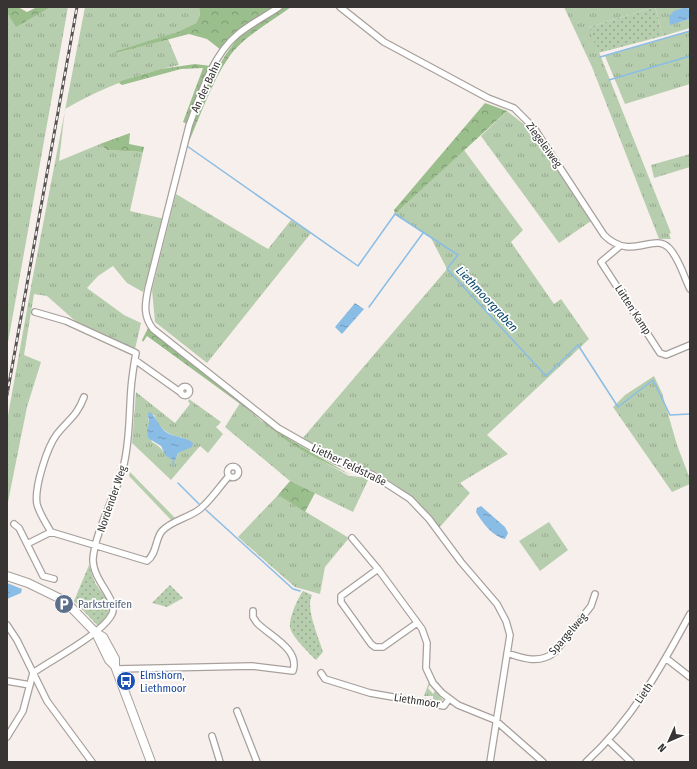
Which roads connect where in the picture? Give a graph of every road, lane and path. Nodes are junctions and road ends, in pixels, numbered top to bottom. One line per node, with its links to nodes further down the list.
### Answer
1 (279, 7): 6 (street, An der Bahn)
2 (340, 7): 3 (street, Ziegeleiweg)
3 (620, 246): 4 (street); 7 (street, Lütten Kamp)
4 (690, 289)
5 (35, 312): 8 (street, Nordender Weg)
6 (147, 321): 26 (street, Liether Feldstraße)
7 (690, 345)
8 (135, 360): 9 (street); 16 (street, Nordender Weg)
9 (180, 392)
10 (84, 397): 13 (street)
11 (229, 476): 16 (street)
12 (14, 524): 15 (street)
13 (51, 532): 15 (street); 16 (street)
14 (352, 538): 17 (street)
15 (27, 544): 19 (street)
16 (95, 546): 25 (street, Nordender Weg)
17 (378, 569): 23 (street); 23 (street)
18 (7, 576): 25 (street)
19 (54, 579)
20 (595, 594): 26 (street, Spargelweg)
21 (253, 611): 29 (street)
22 (690, 614): 28 (street, Lieth)
23 (417, 623): 36 (street)
24 (7, 626): 31 (street)
25 (96, 633): 30 (street); 31 (street, Nordender Weg)
26 (507, 653): 38 (street, Liether Feldstraße)
27 (210, 660): 29 (street)
28 (667, 660): 33 (street); 41 (street, Lieth)
29 (210, 666): 30 (street)
30 (115, 668): 43 (street)
31 (33, 673): 35 (street); 42 (street)
32 (321, 673): 36 (street, Liethmoor)
33 (690, 677)
34 (7, 681): 35 (street)
35 (30, 685): 40 (street)
36 (449, 699): 38 (street, Liethmoor)
37 (238, 711): 45 (street)
38 (495, 720): 46 (street, Liether Feldstraße); 47 (street, Liethmoor)
39 (212, 736): 44 (street)
40 (7, 737)
41 (609, 741): 48 (street, Lieth); 49 (street)
42 (92, 762)
43 (151, 762)
44 (220, 762)
45 (257, 762)
46 (490, 762)
47 (543, 762)
48 (586, 762)
49 (631, 762)

